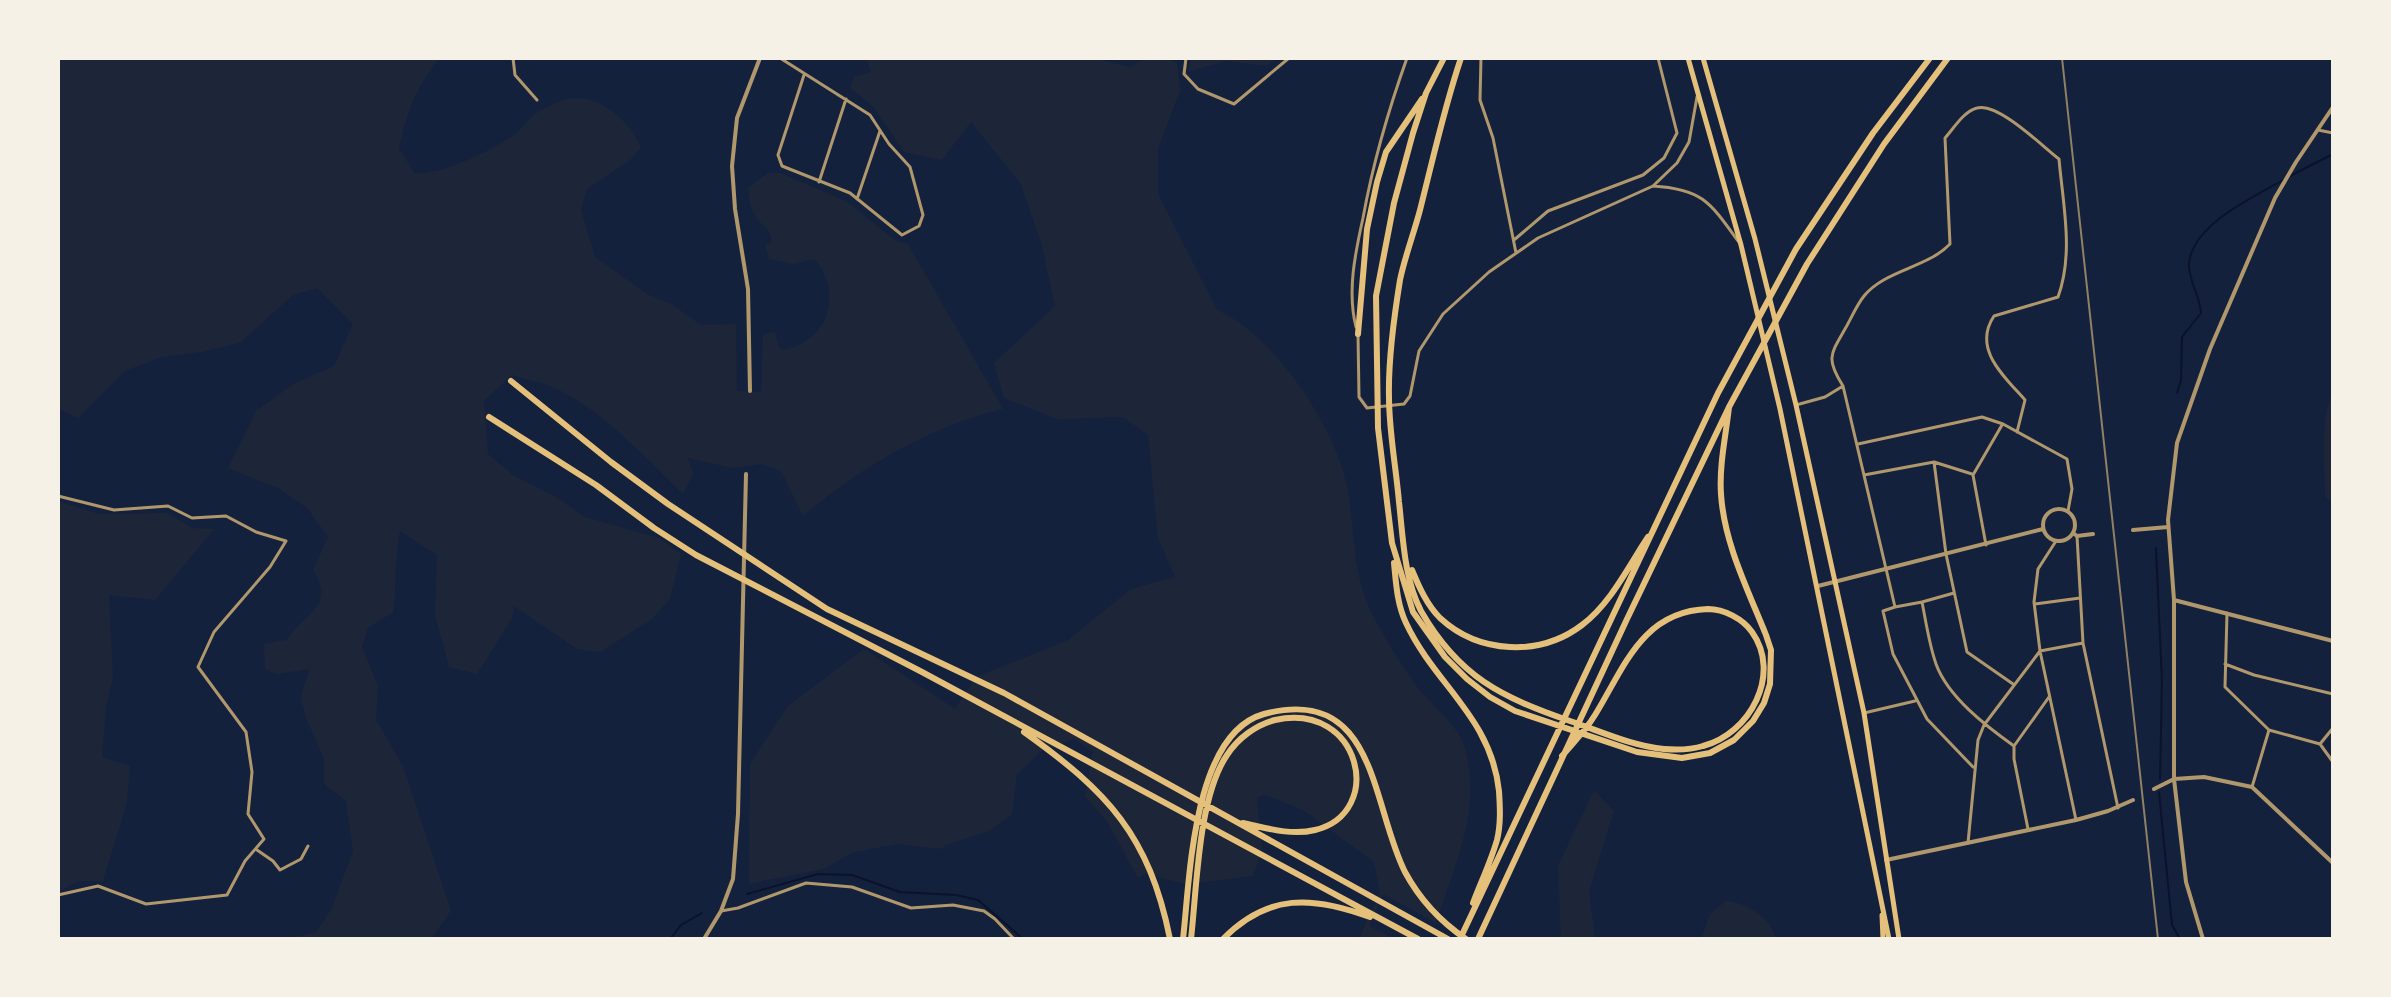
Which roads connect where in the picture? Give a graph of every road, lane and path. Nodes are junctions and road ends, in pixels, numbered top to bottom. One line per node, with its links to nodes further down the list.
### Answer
1 (513, 58): 19 (street)
2 (760, 58): 33 (street)
3 (780, 58): 15 (street)
4 (1186, 58): 5 (street)
5 (1289, 58)
6 (1407, 58): 30 (street)
7 (1444, 58): 16 (highway)
8 (1461, 58): 52 (highway)
9 (1481, 58): 27 (street)
10 (1658, 58): 27 (street)
11 (1688, 58): 17 (main road)
12 (1703, 58): 34 (main road)
13 (1930, 58): 46 (highway)
14 (1948, 58): 35 (highway)
15 (804, 75): 18 (street); 24 (street)
16 (1426, 93): 30 (highway); 54 (highway)
17 (1697, 93): 25 (street); 28 (main road)
18 (846, 99): 22 (street); 24 (street)
19 (537, 100)
20 (2333, 107): 21 (street)
21 (2318, 130): 23 (street); 47 (street)
22 (880, 131): 26 (street); 26 (street)
23 (2333, 133)
24 (819, 182): 26 (street)
25 (1653, 186): 28 (street); 29 (street)
26 (857, 199)
27 (1514, 240): 29 (street)
28 (1741, 245): 59 (main road)
29 (1516, 253): 30 (street)
30 (1358, 334)
31 (511, 381): 94 (highway)
32 (1843, 386): 34 (street); 38 (street); 39 (street)
33 (750, 391)
34 (1796, 405): 58 (main road)
35 (1729, 407): 81 (highway); 84 (highway)
36 (489, 417): 77 (highway)
37 (2003, 424): 38 (street); 39 (street); 43 (street)
38 (2017, 432): 45 (street)
39 (1857, 444): 42 (street)
40 (1934, 462): 42 (street); 43 (street); 56 (street)
41 (746, 474): 104 (street)
42 (1864, 475): 57 (street)
43 (1973, 475): 55 (street)
44 (58, 496): 99 (street)
45 (2068, 511): 48 (street); 50 (street)
46 (1660, 517): 52 (highway); 114 (highway)
47 (2168, 527): 49 (street); 62 (street)
48 (2043, 529): 53 (street); 55 (street)
49 (2133, 530)
50 (2075, 534): 51 (street); 53 (street); 61 (street)
51 (2093, 534)
52 (1403, 537): 75 (highway)
53 (2056, 541): 64 (street)
54 (1392, 543): 75 (highway); 114 (highway)
55 (1986, 545): 56 (street)
56 (1946, 554): 57 (street); 60 (street)
57 (1885, 568): 58 (street); 65 (street)
58 (1833, 581): 59 (street); 76 (main road)
59 (1818, 586): 103 (main road)
60 (1954, 593): 63 (street); 71 (street)
61 (2080, 598): 64 (street); 68 (street)
62 (2174, 600): 66 (street); 87 (street)
63 (1922, 602): 65 (street); 78 (street)
64 (2035, 604): 69 (street)
65 (1895, 607): 74 (street)
66 (2227, 613): 67 (street); 70 (street)
67 (2333, 641)
68 (2083, 643): 69 (street); 92 (street)
69 (2040, 651): 71 (street); 73 (street)
70 (2224, 663): 72 (street); 80 (street)
71 (2013, 684): 78 (street)
72 (2333, 694)
73 (2049, 696): 83 (street); 93 (street)
74 (1916, 701): 76 (street); 86 (street)
75 (1516, 707): 81 (highway)
76 (1864, 713): 100 (main road)
77 (1002, 716): 105 (highway); 108 (highway)
78 (1984, 725): 83 (street); 86 (street)
79 (2333, 728): 82 (street)
80 (2269, 730): 82 (street); 88 (street)
81 (1616, 741): 84 (highway)
82 (2320, 744): 85 (street)
83 (2014, 746): 95 (street)
84 (1562, 756): 116 (highway)
85 (2333, 762)
86 (1973, 767): 97 (street)
87 (2174, 779): 88 (street); 90 (street); 120 (street)
88 (2252, 787): 101 (street)
89 (1207, 788): 94 (highway); 96 (highway); 115 (highway)
90 (2154, 789)
91 (2133, 800): 92 (street)
92 (2118, 808): 93 (street)
93 (2076, 820): 95 (street)
94 (1235, 822): 113 (highway)
95 (2028, 829): 97 (street)
96 (1198, 840): 109 (highway); 110 (highway)
97 (1968, 843): 100 (street)
98 (308, 846): 99 (street)
99 (257, 850): 102 (street)
100 (1886, 860): 119 (main road)
101 (2333, 863)
102 (58, 895)
103 (1881, 898): 117 (main road); 118 (main road)
104 (721, 911): 106 (street); 107 (street)
105 (1392, 925): 111 (highway); 112 (highway)
106 (704, 939)
107 (1014, 939)
108 (1170, 939)
109 (1183, 939)
110 (1191, 939)
111 (1223, 939)
112 (1418, 939)
113 (1448, 939)
114 (1460, 939)
115 (1466, 939)
116 (1478, 939)
117 (1883, 939)
118 (1889, 939)
119 (1899, 939)
120 (2203, 939)

